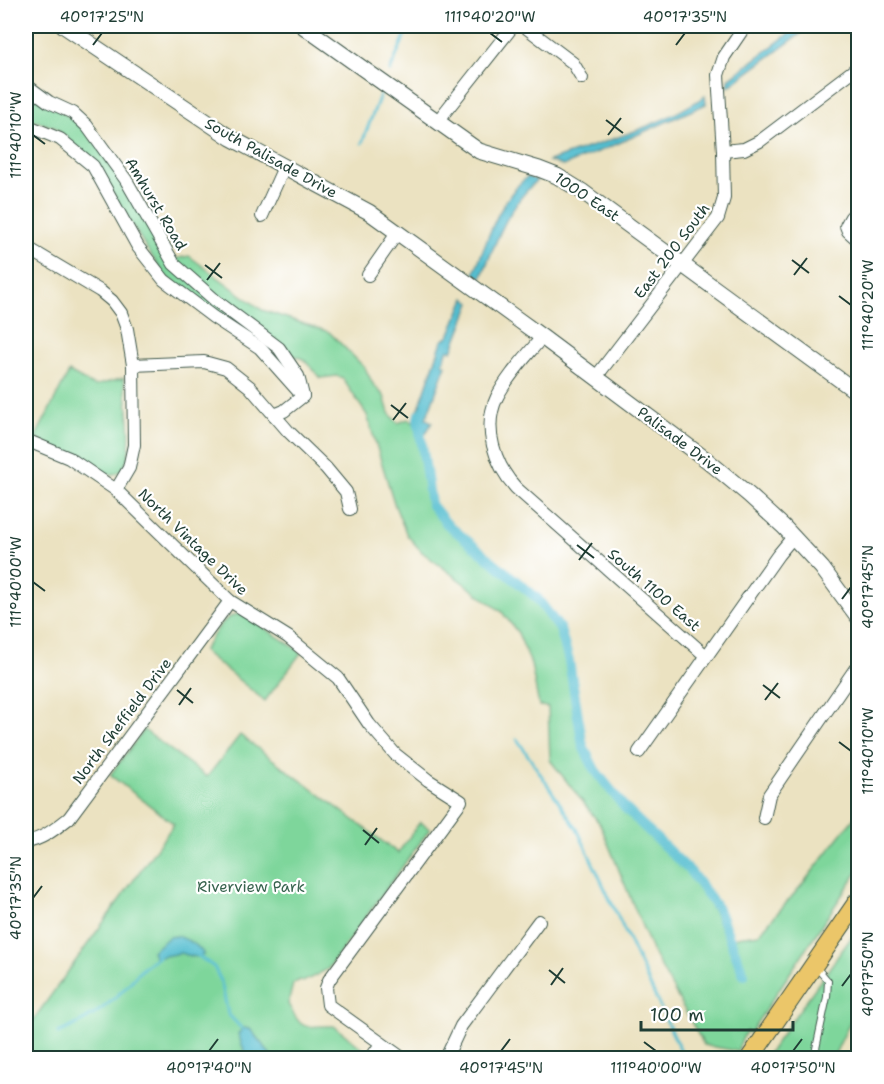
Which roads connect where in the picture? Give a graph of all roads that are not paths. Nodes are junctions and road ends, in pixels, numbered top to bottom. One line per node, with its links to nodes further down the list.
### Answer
1 (64, 26): 12 (street, South Palisade Drive)
2 (513, 26): 9 (street)
3 (524, 26): 7 (street)
4 (745, 26): 11 (street, East 200 South)
5 (313, 28): 9 (street, 1000 East)
6 (858, 67): 11 (street)
7 (582, 78)
8 (26, 85): 25 (street, Amhurst Road)
9 (437, 122): 18 (street, 1000 East)
10 (26, 125): 25 (street)
11 (723, 151): 18 (street, East 200 South)
12 (284, 167): 14 (street); 15 (street, South Palisade Drive)
13 (858, 211): 16 (street)
14 (262, 216)
15 (398, 232): 19 (street); 20 (street, South Palisade Drive)
16 (858, 240)
17 (26, 247): 22 (street)
18 (683, 265): 23 (street, East 200 South); 24 (street, 1000 East)
19 (368, 275)
20 (473, 287): 21 (street, Palisade Drive)
21 (542, 338): 23 (street, Palisade Drive); 33 (street, South 1100 East)
22 (133, 365): 26 (street); 28 (street)
23 (596, 377): 30 (street, Palisade Drive)
24 (858, 393)
25 (303, 396): 26 (street)
26 (274, 415): 29 (street)
27 (26, 440): 28 (street, North Vintage Drive)
28 (116, 490): 31 (street, North Vintage Drive)
29 (351, 509)
30 (793, 537): 32 (street, Palisade Drive); 33 (street)
31 (230, 601): 37 (street, North Sheffield Drive); 41 (street, North Vintage Drive)
32 (858, 617)
33 (706, 656): 35 (street)
34 (858, 665): 36 (street)
35 (639, 752)
36 (764, 818)
37 (26, 842)
38 (858, 901): 40 (main road)
39 (539, 921): 44 (street)
40 (814, 965): 45 (main road); 46 (lane)
41 (381, 1044): 42 (street); 43 (street)
42 (371, 1059)
43 (402, 1059)
44 (446, 1059)
45 (750, 1059)
46 (813, 1059)

